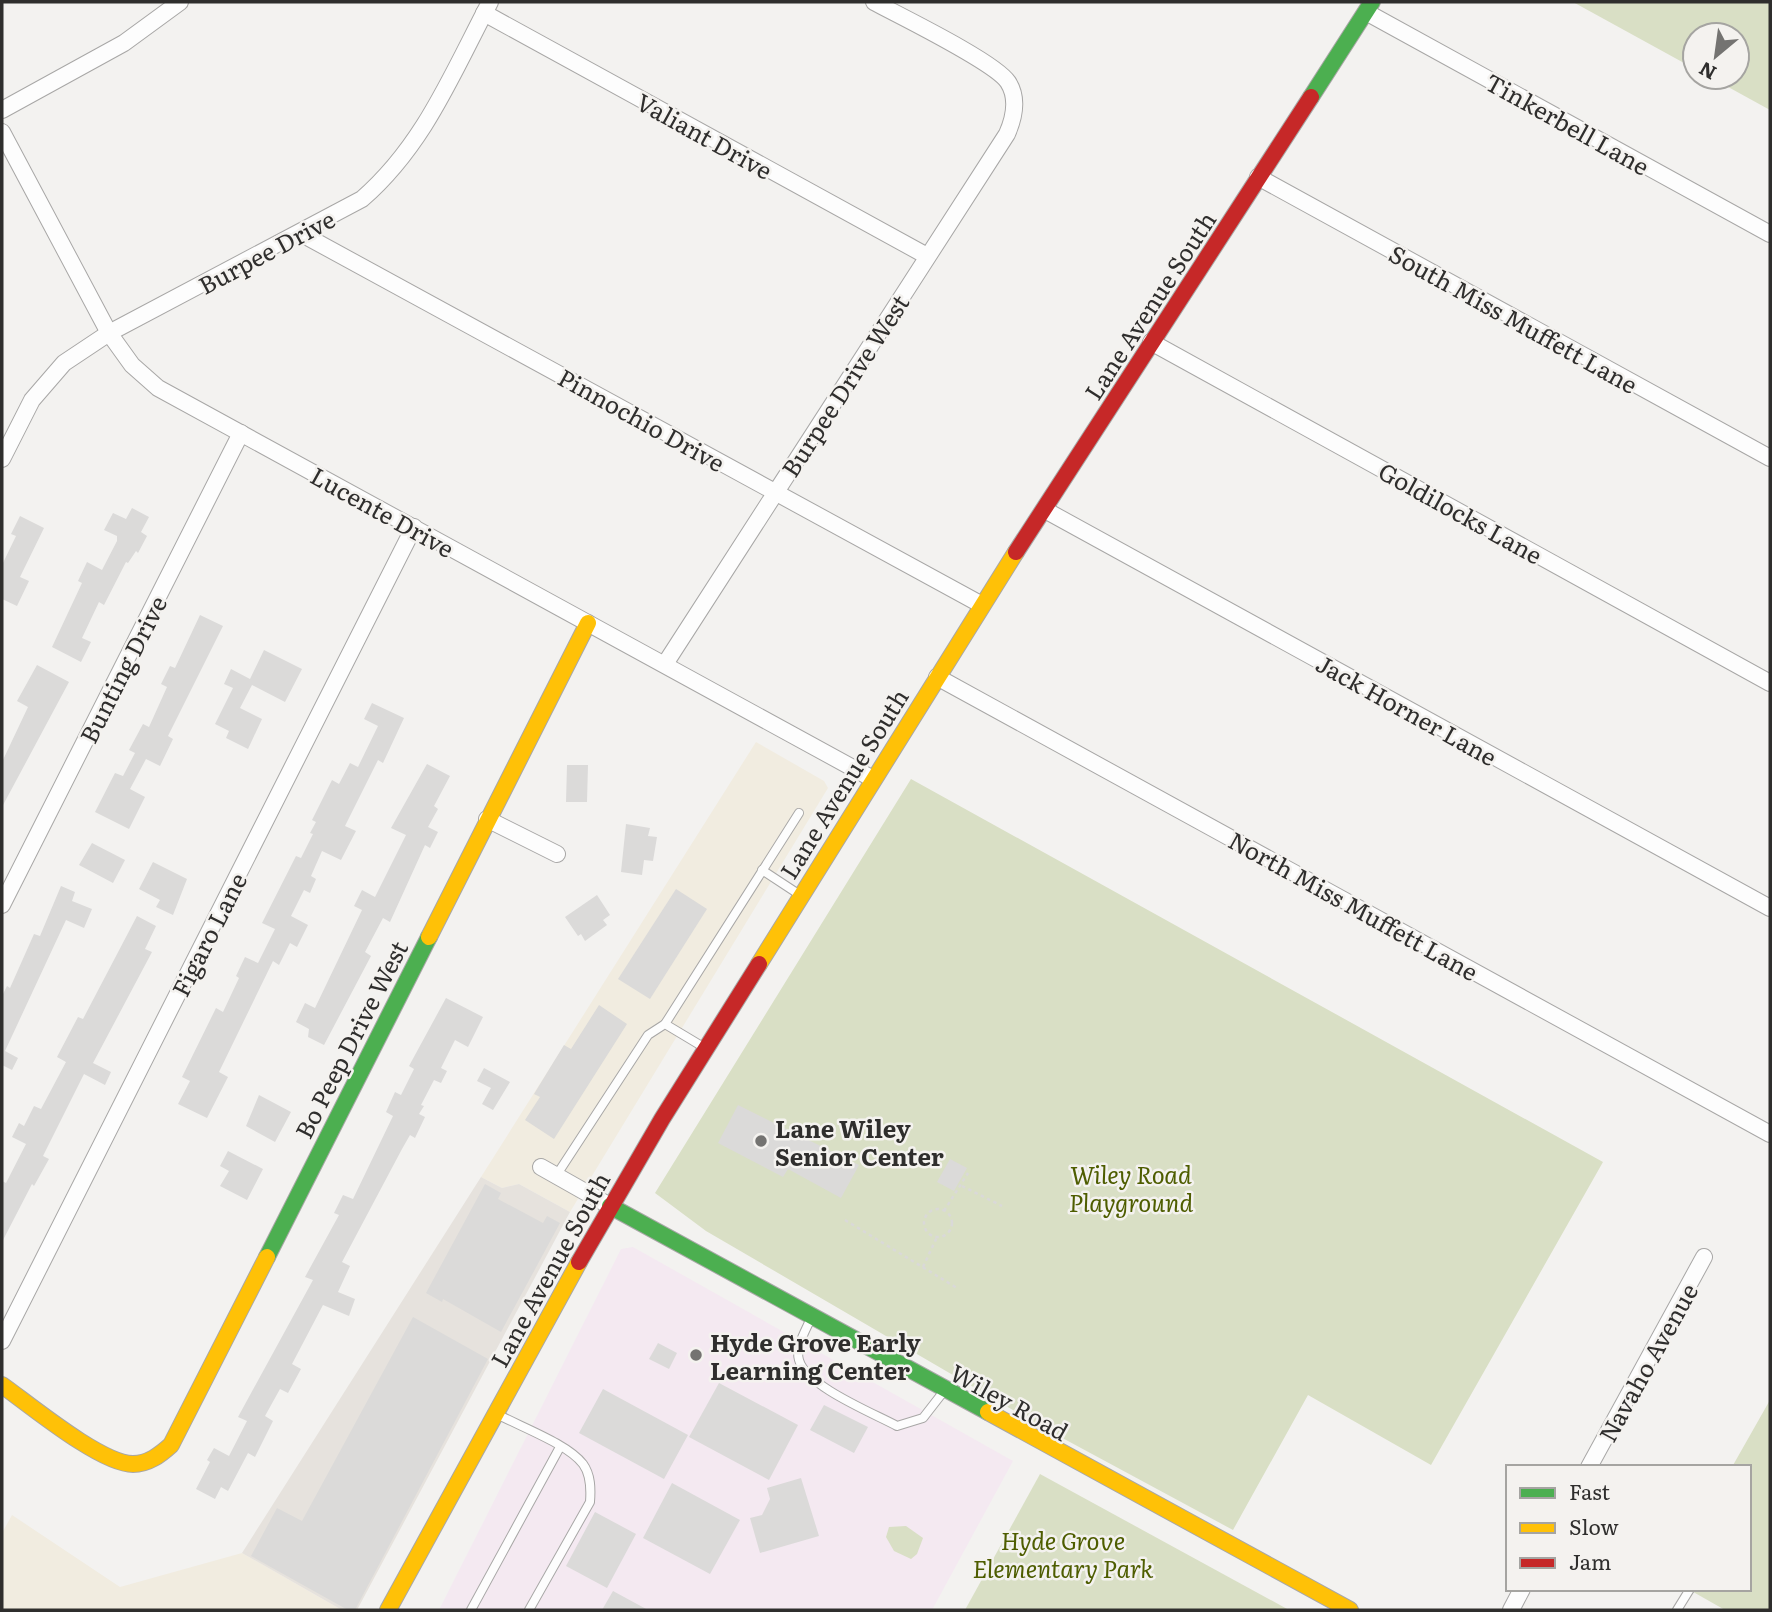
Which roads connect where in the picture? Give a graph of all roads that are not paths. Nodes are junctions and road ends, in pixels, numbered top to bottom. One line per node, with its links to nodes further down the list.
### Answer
1 (180, 2): 5 (street)
2 (873, 2): 10 (street, Burpee Drive West)
3 (487, 7): 8 (street, Burpee Drive); 10 (street, Valiant Drive)
4 (1369, 7): 7 (street, Lane Avenue South); 9 (street, Tinkerbell Lane)
5 (2, 110)
6 (2, 132): 11 (street, Lucente Drive)
7 (1258, 177): 12 (street, Lane Avenue South); 14 (street, South Miss Muffett Lane)
8 (300, 233): 11 (street, Burpee Drive); 16 (street, Pinnochio Drive)
9 (1770, 234)
10 (927, 256): 16 (street, Burpee Drive West)
11 (109, 333): 13 (street, Lucente Drive); 15 (street, Burpee Drive)
12 (1151, 342): 17 (street, Lane Avenue South); 23 (street, Goldilocks Lane)
13 (241, 433): 18 (street, Lucente Drive); 30 (street, Bunting Drive)
14 (1770, 458)
15 (2, 459)
16 (775, 491): 19 (street, Pinnochio Drive); 21 (street, Burpee Drive West)
17 (1045, 510): 19 (street, Lane Avenue South); 31 (street, Jack Horner Lane)
18 (414, 527): 20 (street, Lucente Drive); 40 (street, Figaro Lane)
19 (982, 606): 22 (street, Lane Avenue South)
20 (588, 623): 21 (street, Lucente Drive); 26 (street, Bo Peep Drive West)
21 (665, 664): 24 (street, Lucente Drive)
22 (937, 677): 24 (street, Lane Avenue South); 34 (street, North Miss Muffett Lane)
23 (1770, 683)
24 (873, 779): 29 (street, Lane Avenue South)
25 (799, 813): 28 (lane)
26 (487, 819): 27 (street); 41 (street, Bo Peep Drive West)
27 (557, 854)
28 (762, 870): 29 (lane); 32 (lane)
29 (800, 895): 33 (street, Lane Avenue South)
30 (2, 905)
31 (1770, 908)
32 (665, 1024): 33 (lane); 36 (lane)
33 (706, 1049): 37 (street, Lane Avenue South)
34 (1770, 1134)
35 (541, 1167): 36 (street, Wiley Road)
36 (556, 1176): 37 (street, Wiley Road)
37 (610, 1206): 39 (street, Wiley Road); 43 (street, Lane Avenue South)
38 (1704, 1256): 45 (street, Navaho Avenue)
39 (811, 1318): 42 (street, Wiley Road); 42 (lane)
40 (2, 1341)
41 (2, 1385)
42 (944, 1391): 51 (street, Wiley Road)
43 (495, 1413): 44 (lane); 48 (street, Lane Avenue South)
44 (560, 1447): 49 (lane); 50 (lane)
45 (1590, 1465)
46 (1521, 1591): 52 (street)
47 (1689, 1591): 53 (lane)
48 (388, 1610)
49 (471, 1610)
50 (530, 1610)
51 (1349, 1610)
52 (1511, 1610)
53 (1677, 1610)

